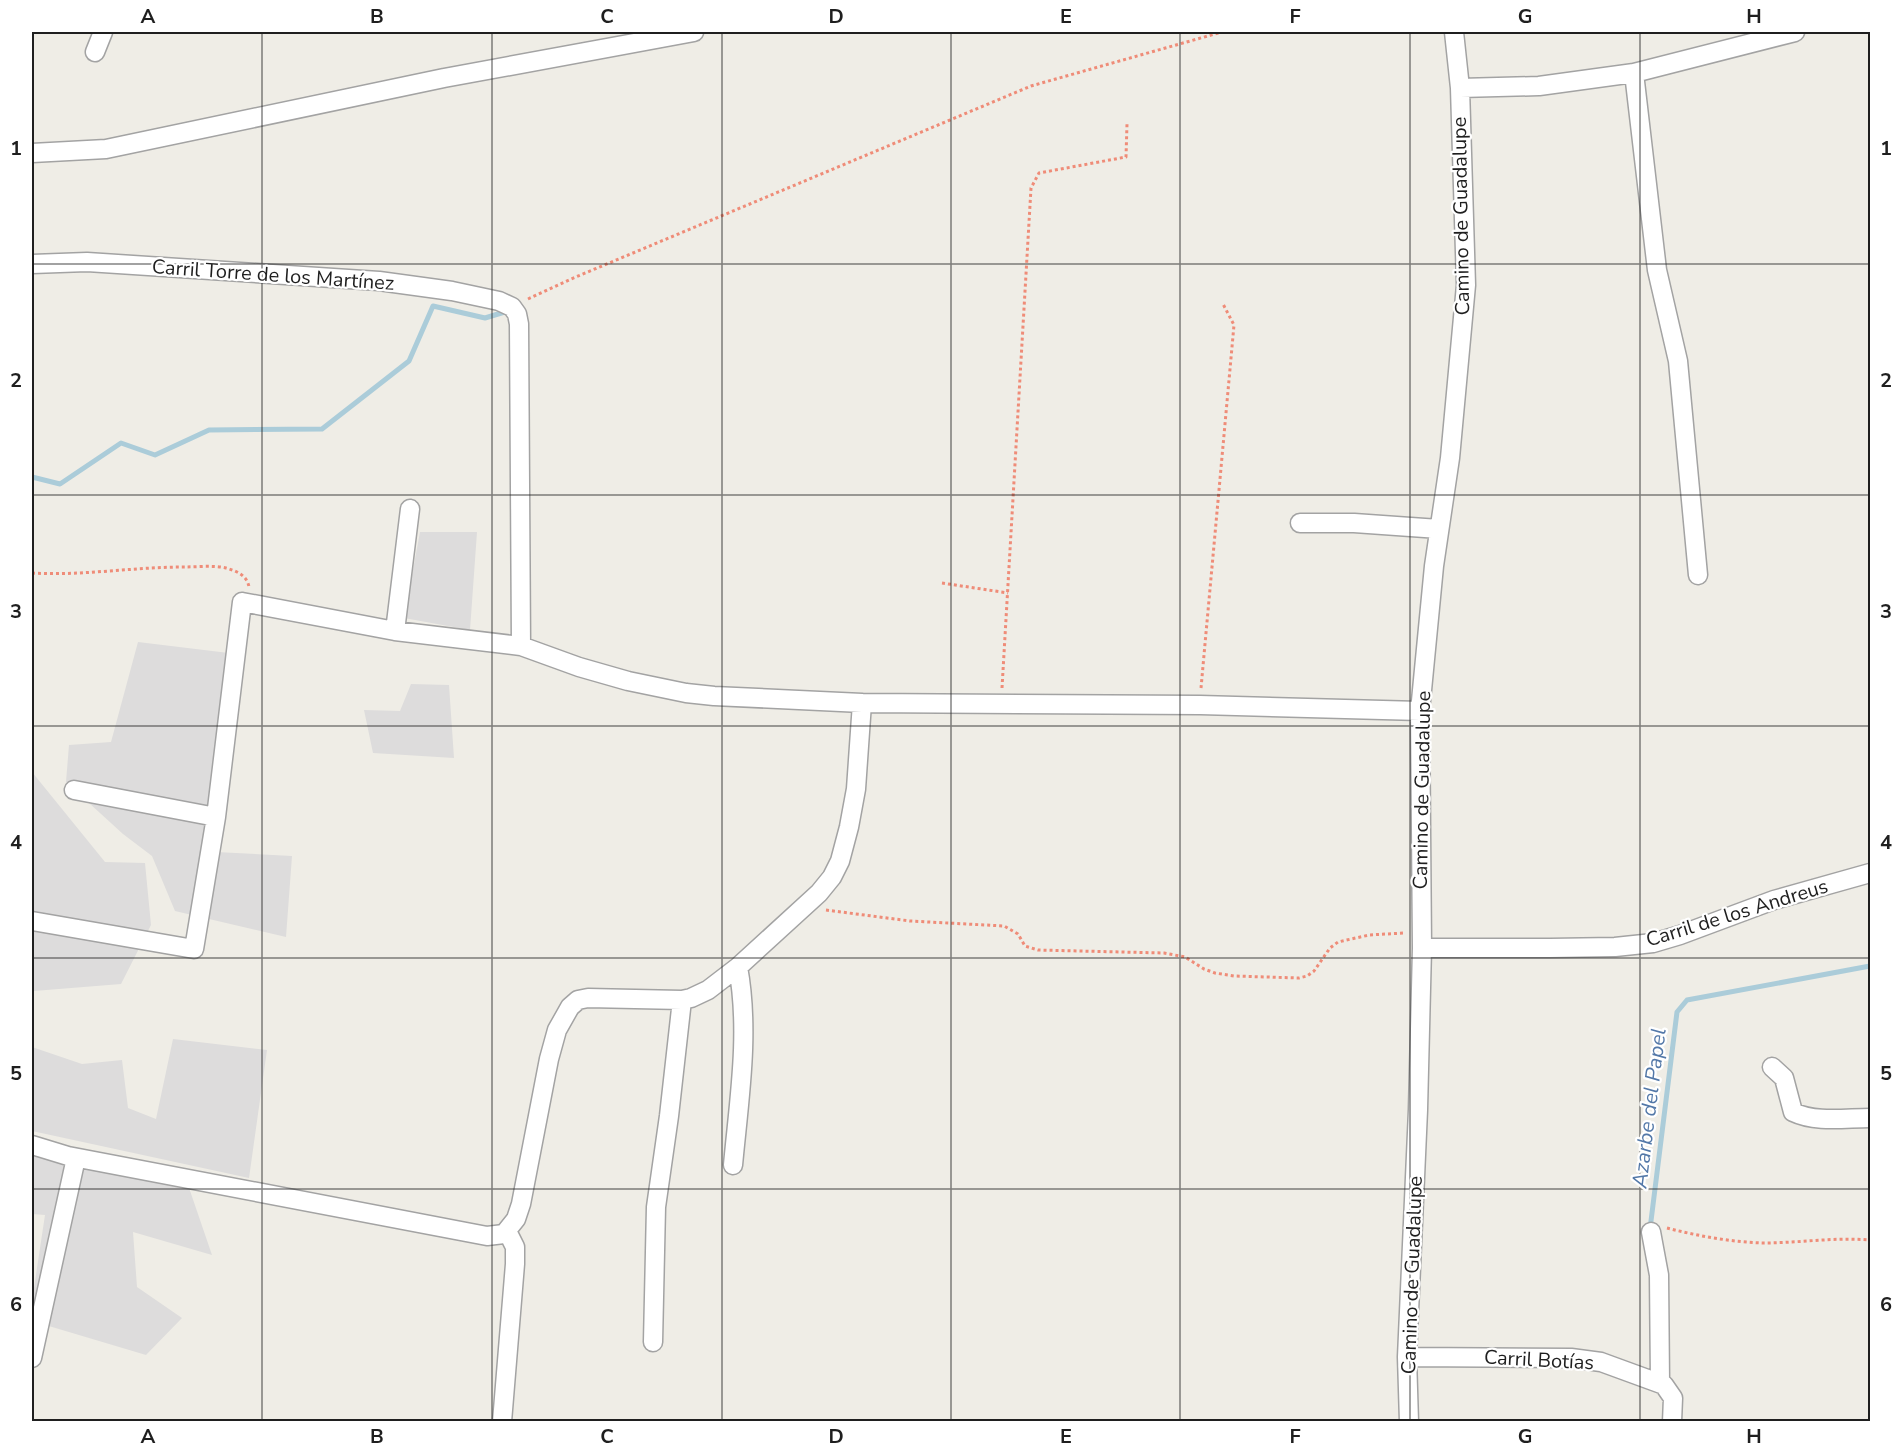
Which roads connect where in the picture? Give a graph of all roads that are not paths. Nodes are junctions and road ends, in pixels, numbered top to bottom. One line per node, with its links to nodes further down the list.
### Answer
1 (103, 32): 5 (street)
2 (694, 32): 8 (street)
3 (1454, 32): 7 (street, Camino de Guadalupe)
4 (1795, 32): 6 (street)
5 (95, 52)
6 (1634, 72): 7 (street); 13 (street)
7 (1460, 88): 12 (street, Camino de Guadalupe)
8 (32, 153)
9 (32, 264): 15 (street, Carril Torre de los Martínez)
10 (410, 509): 14 (street)
11 (1299, 523): 12 (street)
12 (1439, 529): 17 (street, Camino de Guadalupe)
13 (1698, 575)
14 (395, 631): 15 (street); 19 (street)
15 (521, 646): 16 (street)
16 (862, 703): 17 (street); 23 (street)
17 (1420, 711): 22 (street, Camino de Guadalupe)
18 (74, 790): 19 (street)
19 (216, 817): 21 (street)
20 (1870, 873): 22 (street, Carril de los Andreus)
21 (32, 921)
22 (1422, 940): 33 (street, Camino de Guadalupe)
23 (738, 967): 24 (street); 29 (street)
24 (682, 1000): 30 (street); 32 (street)
25 (1772, 1067): 26 (street)
26 (1870, 1118)
27 (32, 1145): 28 (street)
28 (76, 1158): 30 (street); 34 (street)
29 (733, 1165)
30 (507, 1231): 36 (street)
31 (1651, 1232): 35 (street)
32 (653, 1342)
33 (1407, 1357): 35 (street, Carril Botías); 37 (street, Camino de Guadalupe)
34 (32, 1358)
35 (1660, 1383): 38 (street)
36 (502, 1422)
37 (1409, 1422)
38 (1672, 1422)

